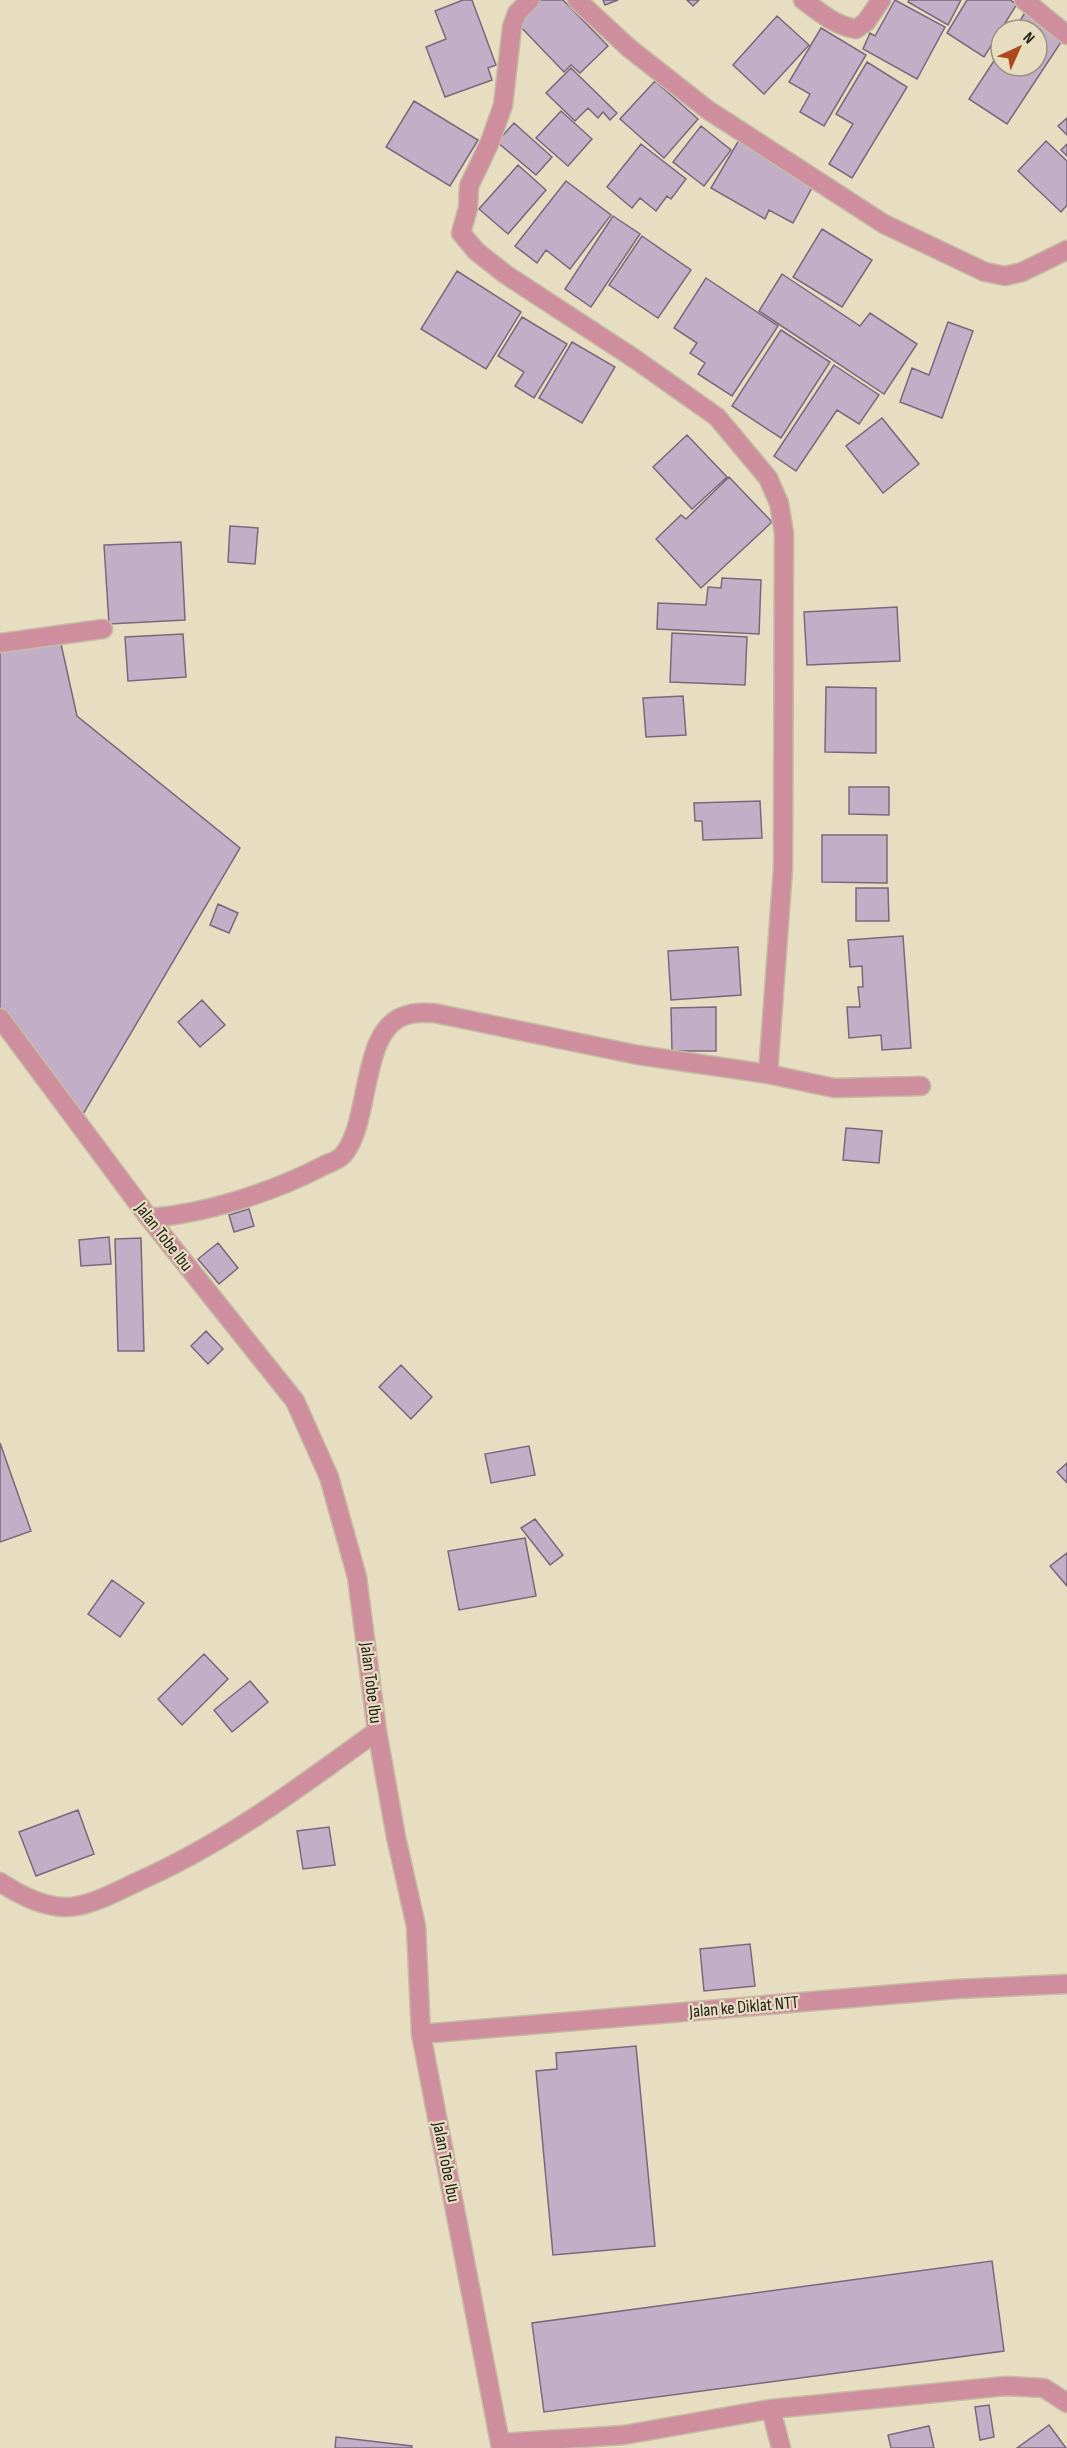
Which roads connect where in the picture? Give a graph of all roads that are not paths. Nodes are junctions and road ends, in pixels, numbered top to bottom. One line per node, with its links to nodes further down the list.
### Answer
1 (530, 0): 11 (street)
2 (577, 0): 7 (street)
3 (803, 0): 4 (street)
4 (881, 0)
5 (1024, 0): 6 (street)
6 (1067, 35)
7 (1067, 250)
8 (104, 629): 9 (street)
9 (0, 643)
10 (0, 1018): 13 (street, Jalan Tobe Ibu)
11 (768, 1074): 12 (street); 13 (street)
12 (921, 1086)
13 (149, 1218): 14 (street, Jalan Tobe Ibu)
14 (376, 1731): 15 (street); 17 (street, Jalan Tobe Ibu)
15 (0, 1882)
16 (1067, 1984): 17 (street, Jalan ke Diklat NTT)
17 (421, 2034): 20 (street, Jalan Tobe Ibu)
18 (1067, 2403): 19 (street)
19 (771, 2409): 20 (street); 21 (street)
20 (500, 2446)
21 (780, 2448)

